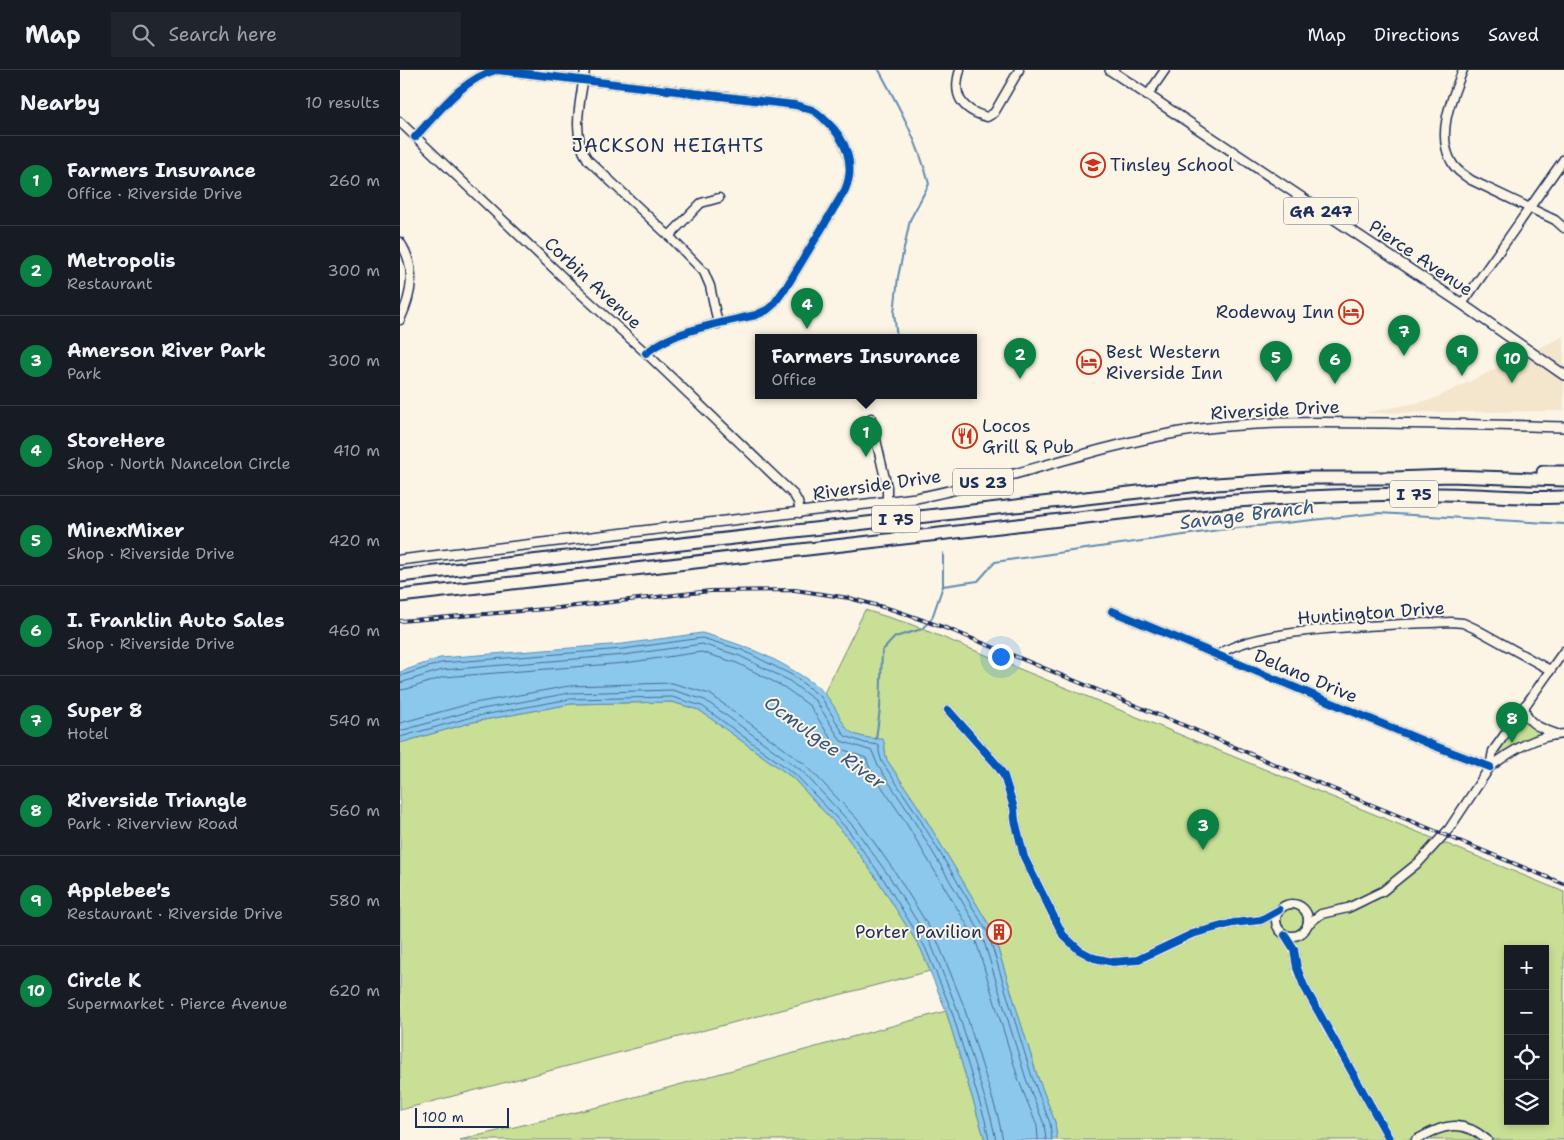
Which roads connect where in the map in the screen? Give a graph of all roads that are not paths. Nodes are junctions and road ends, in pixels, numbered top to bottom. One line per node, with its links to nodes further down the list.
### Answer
1 (585, 70): 7 (street)
2 (960, 70): 3 (street)
3 (1019, 70)
4 (1110, 70): 8 (main road, Pierce Avenue / GA 247)
5 (1165, 70): 8 (street)
6 (1463, 70): 13 (street)
7 (584, 80): 10 (street); 15 (street); 19 (street)
8 (1147, 96): 17 (main road, Pierce Avenue / GA 247)
9 (400, 122): 10 (street, Corbin Avenue)
10 (415, 137): 20 (street, Corbin Avenue)
11 (1564, 159): 13 (street)
12 (719, 198): 15 (street)
13 (1530, 209): 14 (street); 17 (street)
14 (1564, 228)
15 (670, 236): 19 (street)
16 (400, 242): 18 (street)
17 (1462, 304): 21 (main road, Pierce Avenue / GA 247)
18 (400, 320)
19 (718, 324): 20 (street)
20 (646, 353): 31 (street, Corbin Avenue)
21 (1564, 375)
22 (871, 418): 29 (street)
23 (1564, 426): 29 (main road, Riverside Drive / US 23)
24 (1564, 472): 25 (highway)
25 (1481, 476): 26 (highway, I 75); 33 (highway, I 75)
26 (1564, 480)
27 (1564, 497): 28 (highway, I 75)
28 (1540, 498): 30 (highway); 34 (highway, I 75)
29 (887, 502): 31 (main road, Riverside Drive / US 23)
30 (1564, 502)
31 (800, 513): 32 (main road, Riverside Drive / US 23)
32 (400, 560)
33 (400, 576)
34 (400, 596)
35 (1112, 611): 37 (street, Delano Drive)
36 (1564, 651): 38 (street)
37 (1217, 656): 38 (street, Huntington Drive); 42 (street, Delano Drive)
38 (1550, 670): 39 (street)
39 (1525, 705): 41 (street); 42 (street)
40 (948, 710): 46 (street)
41 (1560, 734): 42 (street)
42 (1490, 767): 45 (street)
43 (1302, 907): 44 (street); 45 (street); 47 (street)
44 (1279, 910): 46 (street); 48 (street)
45 (1321, 914): 47 (street)
46 (1261, 920): 48 (street)
47 (1308, 924): 49 (street)
48 (1278, 928): 50 (street)
49 (1301, 933): 50 (street); 51 (street)
50 (1285, 934): 51 (street)
51 (1294, 950): 52 (street)
52 (1390, 1140)
53 (1416, 1140): 54 (street)
54 (1487, 1140)

